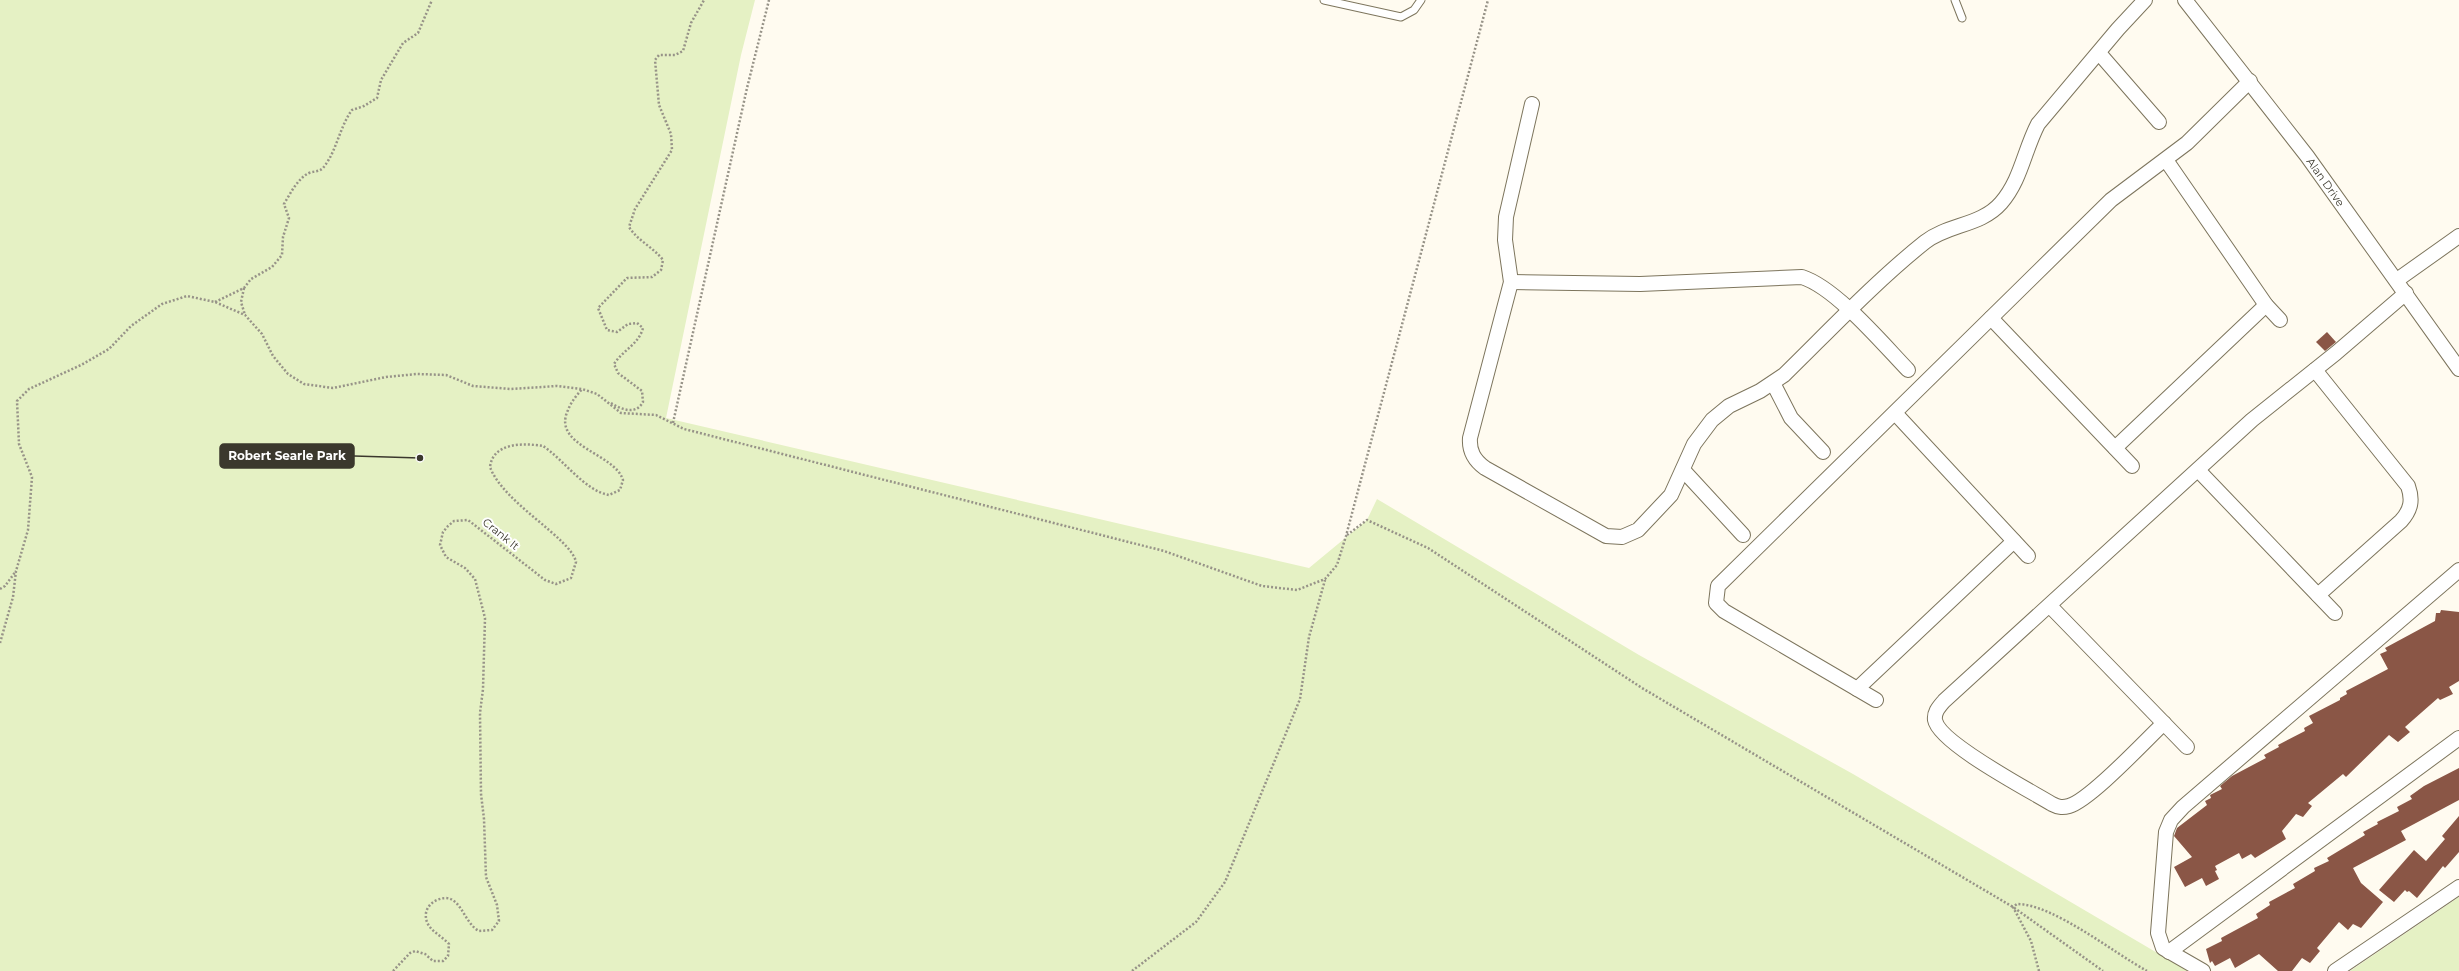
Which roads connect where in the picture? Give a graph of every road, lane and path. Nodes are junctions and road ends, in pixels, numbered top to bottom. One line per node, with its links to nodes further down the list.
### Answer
1 (432, 0): 19 (path)
2 (704, 0): 32 (path)
3 (769, 0): 34 (path)
4 (1324, 0): 5 (lane)
5 (1421, 0)
6 (1488, 0): 41 (path)
7 (1955, 0): 10 (lane)
8 (2145, 0): 11 (street)
9 (2185, 0): 12 (street, Alan Drive)
10 (1962, 18)
11 (2099, 53): 14 (street); 23 (street)
12 (2250, 81): 15 (street); 17 (street, Alan Drive)
13 (1532, 104): 18 (street)
14 (2159, 122)
15 (2166, 160): 22 (street); 25 (street)
16 (2459, 236): 17 (street)
17 (2397, 280): 20 (street, Alan Drive)
18 (1511, 282): 23 (street); 38 (street)
19 (244, 288): 21 (path); 24 (path)
20 (2406, 293): 27 (street, Alan Drive); 29 (street)
21 (215, 302): 24 (path); 44 (path)
22 (2266, 305): 26 (street); 35 (street)
23 (1850, 311): 28 (street); 30 (street)
24 (245, 315): 31 (path)
25 (1991, 318): 33 (street); 35 (street)
26 (2280, 320)
27 (2459, 369)
28 (1908, 370)
29 (2315, 370): 39 (street); 48 (street)
30 (1773, 384): 36 (street); 38 (street)
31 (582, 389): 32 (path); 60 (path, Crank It)
32 (609, 402): 34 (path)
33 (1894, 413): 42 (street); 52 (street)
34 (673, 423): 46 (path)
35 (2115, 448): 37 (street)
36 (1823, 452)
37 (2132, 466)
38 (1683, 470): 40 (street)
39 (2198, 470): 48 (street); 49 (street)
40 (1743, 535)
41 (1346, 536): 46 (path); 58 (path)
42 (2014, 541): 43 (street); 52 (street)
43 (2028, 556)
44 (16, 571): 47 (path); 51 (path)
45 (2458, 572): 59 (street)
46 (1325, 579): 61 (path)
47 (0, 589)
48 (2318, 595): 50 (street)
49 (2050, 606): 54 (street); 54 (street)
50 (2335, 613)
51 (0, 643)
52 (1857, 689): 53 (street)
53 (1876, 700)
54 (2164, 723): 56 (street)
55 (2459, 738): 59 (street)
56 (2187, 747)
57 (2459, 887): 66 (street)
58 (2013, 907): 62 (path); 63 (path); 64 (path)
59 (2169, 952): 65 (street)
60 (393, 971)
61 (1132, 971)
62 (2039, 971)
63 (2103, 971)
64 (2148, 971)
65 (2203, 971)
66 (2335, 971)

